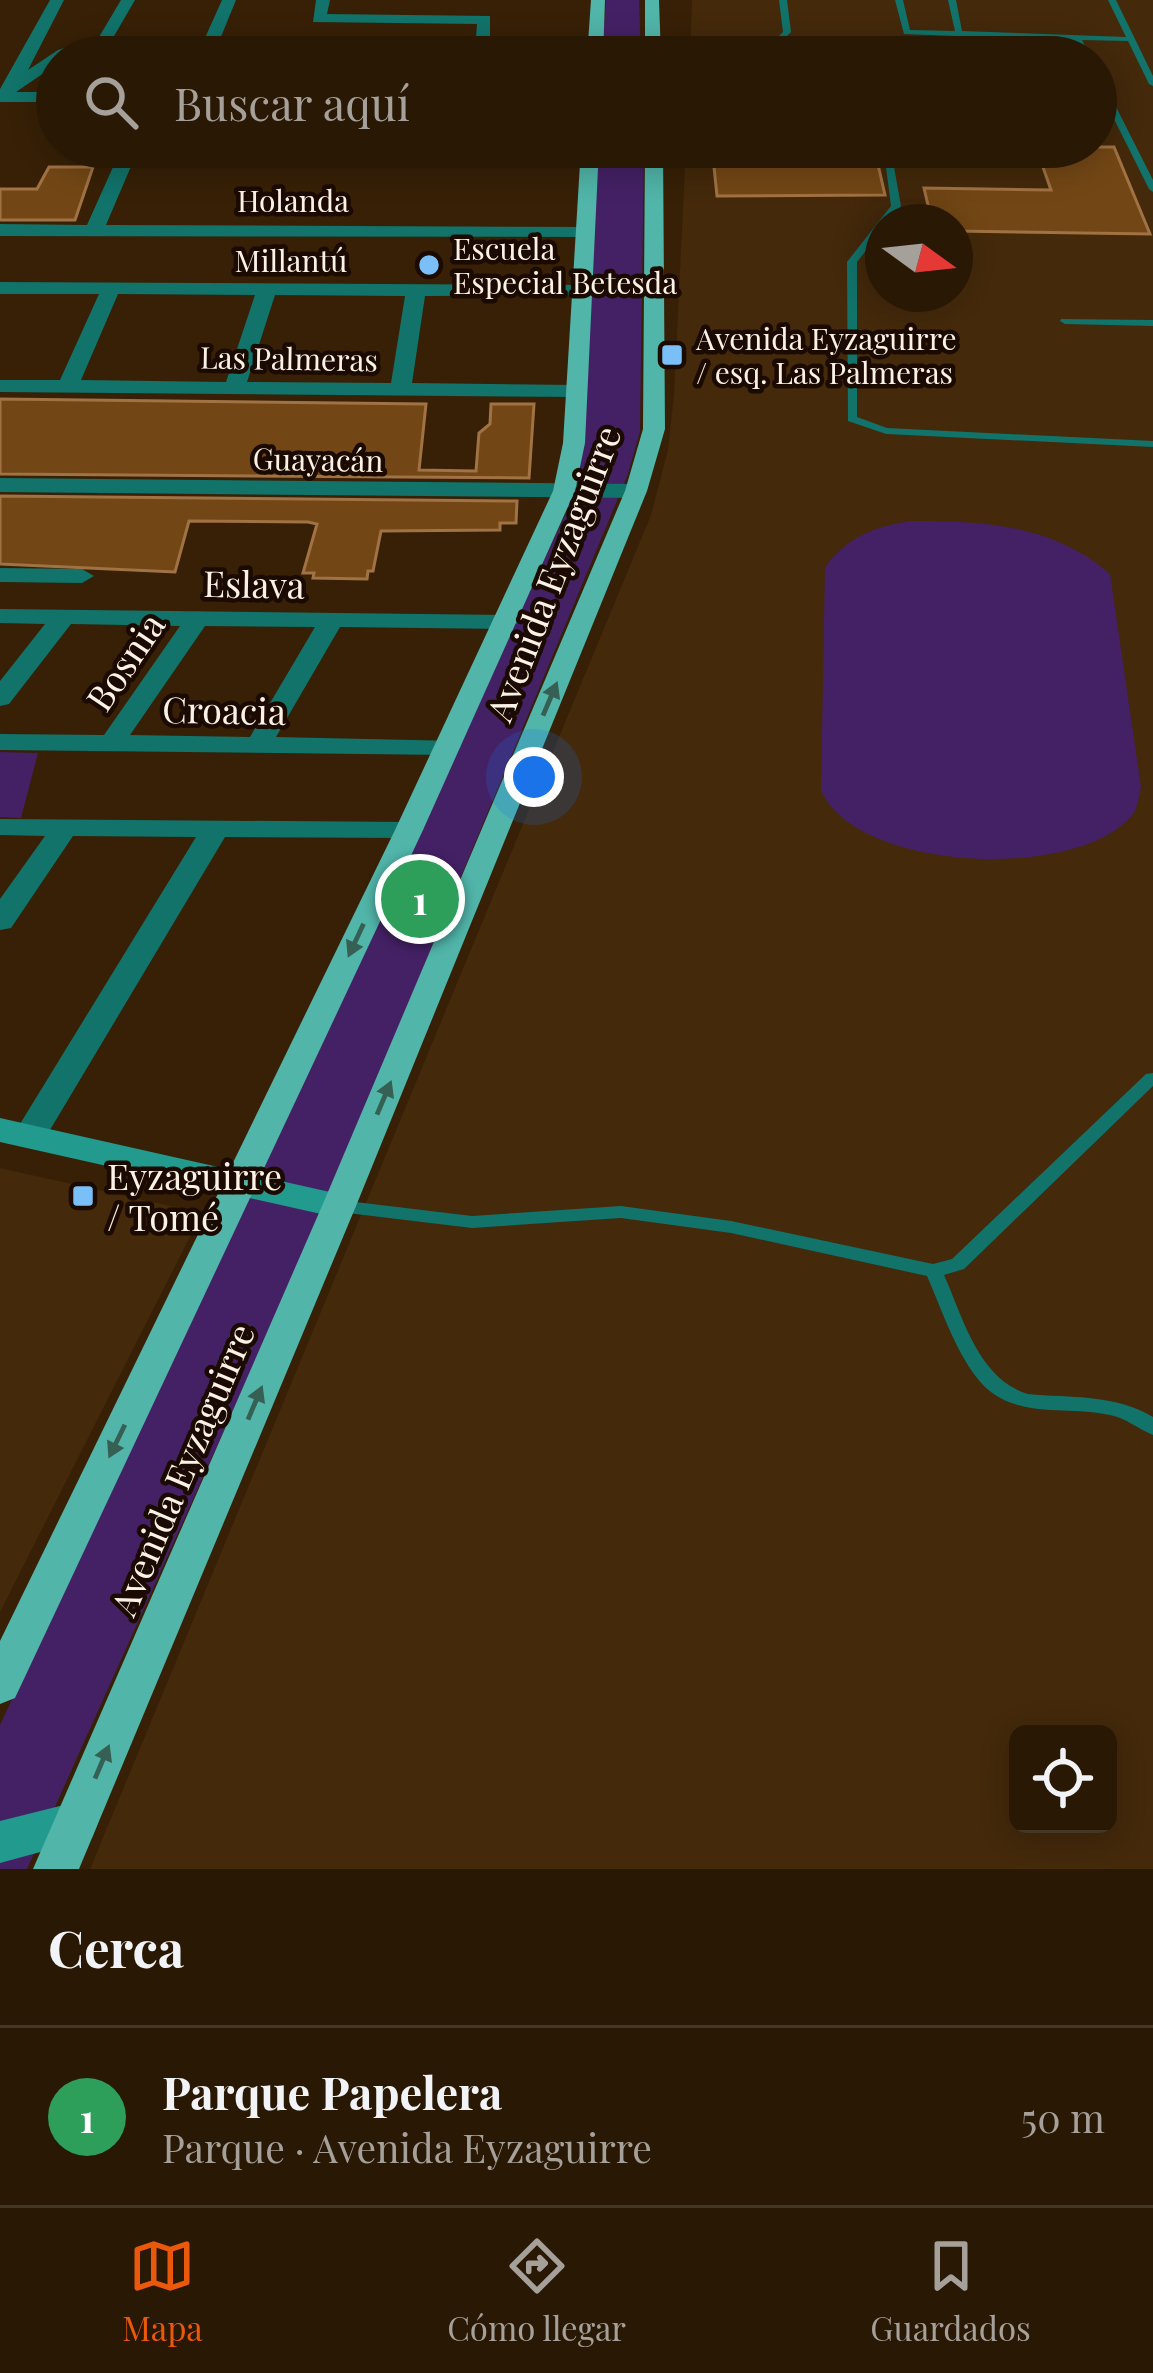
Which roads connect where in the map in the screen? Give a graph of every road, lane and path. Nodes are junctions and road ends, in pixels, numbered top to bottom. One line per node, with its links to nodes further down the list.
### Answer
1 (57, 0): 24 (street)
2 (128, 0): 13 (street)
3 (229, 0): 14 (street)
4 (323, 0): 15 (street)
5 (598, 0): 16 (main road)
6 (652, 0): 17 (main road)
7 (783, 0): 18 (lane)
8 (898, 0): 11 (lane)
9 (952, 0): 11 (lane)
10 (1112, 0): 21 (lane)
11 (962, 35): 12 (lane)
12 (1076, 35): 19 (lane)
13 (107, 36)
14 (214, 36)
15 (484, 36)
16 (596, 36)
17 (653, 36)
18 (783, 36)
19 (1090, 36)
20 (1117, 38): 21 (lane)
21 (1131, 39): 23 (lane)
22 (36, 71): 24 (street)
23 (1153, 84)
24 (4, 92): 25 (street)
25 (36, 95)
26 (1117, 118): 31 (lane)
27 (122, 168): 33 (street)
28 (589, 168): 34 (main road, Avenida Eyzaguirre)
29 (654, 168): 50 (main road, Avenida Eyzaguirre)
30 (890, 168): 47 (lane)
31 (1153, 189)
32 (0, 230): 33 (street, Holanda)
33 (94, 230): 34 (street, Holanda)
34 (586, 232): 39 (main road, Avenida Eyzaguirre)
35 (0, 289): 36 (street, Millantú)
36 (111, 289): 37 (street, Millantú); 43 (street)
37 (266, 290): 38 (street, Millantú); 44 (street)
38 (416, 290): 39 (street, Millantú); 45 (street)
39 (582, 291): 46 (main road, Avenida Eyzaguirre)
40 (1065, 321): 41 (lane)
41 (1153, 323)
42 (0, 386): 43 (street, Las Palmeras)
43 (68, 386): 44 (street, Las Palmeras)
44 (234, 388): 45 (street, Las Palmeras)
45 (401, 389): 46 (street, Las Palmeras)
46 (577, 391): 49 (main road, Avenida Eyzaguirre)
47 (1153, 444)
48 (0, 485): 49 (street, Guayacán)
49 (564, 491): 50 (street, Guayacán); 57 (main road, Avenida Eyzaguirre)
50 (636, 491): 71 (main road, Avenida Eyzaguirre, one-way to 50)
51 (0, 575): 52 (street)
52 (82, 576)
53 (0, 616): 54 (street, Eslava)
54 (64, 617): 55 (street, Eslava); 58 (street)
55 (197, 619): 56 (street, Eslava); 60 (street, Bosnia)
56 (332, 620): 57 (street, Eslava); 61 (street)
57 (507, 622): 62 (main road, Avenida Eyzaguirre)
58 (0, 698)
59 (0, 742): 60 (street, Croacia)
60 (111, 744): 61 (street, Croacia)
61 (258, 745): 62 (street, Croacia)
62 (448, 748): 66 (main road, Avenida Eyzaguirre)
63 (0, 827): 64 (street)
64 (65, 827): 65 (street); 67 (street)
65 (217, 828): 66 (street); 69 (street)
66 (409, 830): 70 (main road, Avenida Eyzaguirre, one-way to 70)
67 (0, 921)
68 (1152, 1078): 72 (lane)
69 (15, 1133): 70 (street)
70 (240, 1184): 71 (street); 74 (main road, Avenida Eyzaguirre, one-way to 74)
71 (339, 1206): 72 (lane); 75 (main road, Avenida Eyzaguirre, one-way to 71)
72 (933, 1271): 73 (lane)
73 (1153, 1427)
74 (0, 1685)
75 (76, 1823): 76 (street); 77 (main road, Avenida Eyzaguirre)
76 (0, 1842)
77 (56, 1869)

